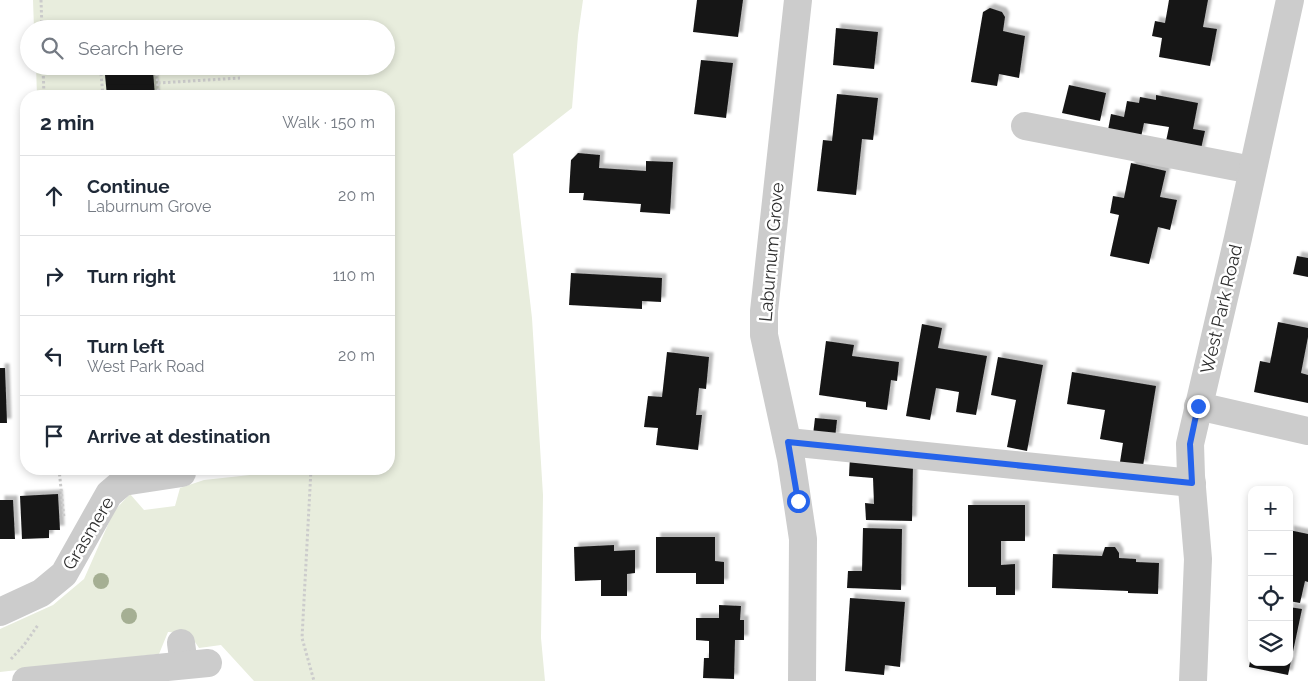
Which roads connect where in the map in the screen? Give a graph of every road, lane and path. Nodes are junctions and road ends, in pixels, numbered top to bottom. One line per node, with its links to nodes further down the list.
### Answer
1 (41, 0): 4 (path)
2 (798, 0): 17 (street, Laburnum Grove)
3 (1290, 0): 14 (street, West Park Road)
4 (42, 20)
5 (43, 75): 10 (path)
6 (101, 75): 11 (path)
7 (157, 75): 9 (path)
8 (240, 78): 9 (path)
9 (158, 83): 12 (path)
10 (44, 90)
11 (102, 90)
12 (159, 90)
13 (1025, 126): 14 (street)
14 (1252, 170): 15 (street, West Park Road)
15 (1198, 406): 16 (street); 20 (street, West Park Road)
16 (1308, 431)
17 (788, 442): 20 (street); 25 (street, Laburnum Grove)
18 (311, 475): 24 (path)
19 (167, 482): 21 (street, Grasmere)
20 (1192, 483): 26 (street, West Park Road)
21 (0, 612)
22 (191, 657): 23 (street)
23 (26, 681)
24 (314, 681)
25 (802, 681)
26 (1193, 681)

